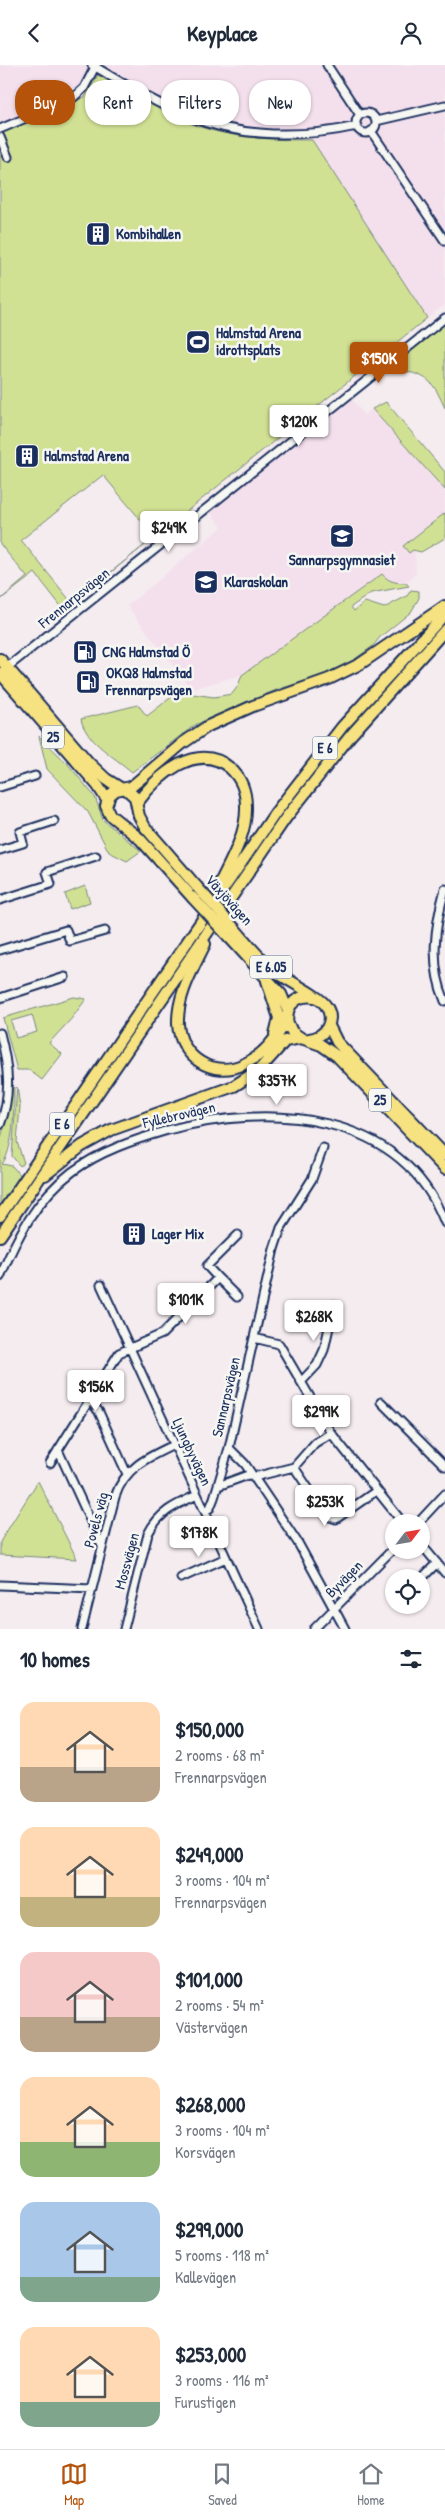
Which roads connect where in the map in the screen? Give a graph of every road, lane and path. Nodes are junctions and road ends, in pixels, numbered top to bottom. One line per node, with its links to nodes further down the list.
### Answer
1 (327, 65): 4 (street)
2 (94, 66): 6 (street); 7 (street)
3 (445, 105): 5 (street)
4 (360, 115): 5 (street); 6 (street)
5 (376, 121): 8 (street)
6 (356, 126): 8 (street)
7 (0, 129)
8 (371, 131): 11 (street)
9 (0, 137): 10 (street)
10 (8, 157)
11 (445, 241)
12 (445, 318): 17 (street, Frennarpsvägen)
13 (445, 606): 20 (highway)
14 (445, 614): 30 (highway, E 6)
15 (445, 630): 31 (highway, E 6)
16 (0, 659): 17 (highway, Växjövägen)
17 (2, 671): 20 (highway, Växjövägen); 21 (highway, Växjövägen / 25)
18 (35, 776): 19 (street)
19 (0, 787)
20 (124, 789): 21 (highway); 22 (highway, Växjövägen)
21 (107, 801): 23 (highway, Växjövägen)
22 (137, 806): 23 (highway); 28 (highway, Växjövägen / E 6.05); 30 (highway)
23 (119, 820): 28 (highway, Växjövägen)
24 (54, 821): 25 (street)
25 (0, 851)
26 (96, 856): 29 (street)
27 (445, 889): 39 (street)
28 (195, 892): 33 (highway, Växjövägen / E 6.05, bridge)
29 (0, 900)
30 (205, 916): 50 (highway, E 6)
31 (217, 917): 44 (highway); 49 (highway, E 6)
32 (105, 931): 34 (street)
33 (232, 933): 36 (highway, Växjövägen / E 6.05); 37 (highway, Växjövägen / E 6.05)
34 (0, 950)
35 (65, 977): 38 (street)
36 (266, 978): 40 (highway, Växjövägen / E 6.05); 44 (highway)
37 (314, 997): 40 (highway); 41 (highway, Växjövägen)
38 (0, 998)
39 (445, 1001)
40 (287, 1016): 43 (highway, Växjövägen); 44 (highway)
41 (328, 1026): 43 (highway); 47 (highway, Växjövägen / 25)
42 (0, 1034): 45 (street)
43 (305, 1039): 48 (highway, Växjövägen / 25); 49 (highway)
44 (270, 1045)
45 (0, 1125)
46 (323, 1148): 59 (street, Sannarpsvägen)
47 (445, 1155)
48 (445, 1169)
49 (37, 1181): 53 (highway, E 6)
50 (0, 1216)
51 (445, 1223): 54 (street, Fyllebrovägen)
52 (238, 1235): 55 (street)
53 (0, 1236)
54 (0, 1277)
55 (218, 1278): 57 (street); 60 (street)
56 (101, 1285): 60 (street, Ljungbyvägen)
57 (238, 1297)
58 (334, 1305): 61 (street)
59 (254, 1338): 61 (street); 66 (street, Sannarpsvägen)
60 (129, 1348): 62 (street); 65 (street, Ljungbyvägen)
61 (301, 1383): 64 (street)
62 (90, 1400): 67 (street); 71 (street)
63 (382, 1402): 69 (street)
64 (331, 1433): 70 (street); 74 (street)
65 (174, 1445): 71 (street, Povels väg); 76 (street, Ljungbyvägen)
66 (229, 1448): 72 (street); 73 (street, Sannarpsvägen)
67 (58, 1451): 68 (street); 80 (street)
68 (50, 1463)
69 (445, 1465)
70 (294, 1467): 72 (street); 74 (street)
71 (127, 1474): 80 (street, Povels väg)
72 (253, 1475): 73 (street); 90 (street)
73 (218, 1486): 77 (street, Sannarpsvägen)
74 (376, 1491): 78 (street)
75 (445, 1494): 79 (street)
76 (197, 1495): 77 (street, Ljungbyvägen); 92 (street, Mossvägen)
77 (205, 1511): 83 (street, Ljungbyvägen)
78 (395, 1514)
79 (426, 1514)
80 (102, 1547): 89 (street, Povels väg)
81 (430, 1555): 84 (street)
82 (385, 1557): 90 (street, Byvägen)
83 (226, 1558): 87 (street); 93 (street, Ljungbyvägen)
84 (437, 1563): 85 (street); 86 (street)
85 (430, 1570)
86 (445, 1573)
87 (181, 1578)
88 (0, 1585): 89 (street)
89 (92, 1589): 91 (street, Povels väg)
90 (335, 1608): 94 (street, Byvägen); 95 (street)
91 (82, 1629)
92 (124, 1629)
93 (259, 1629)
94 (314, 1629)
95 (345, 1629)

